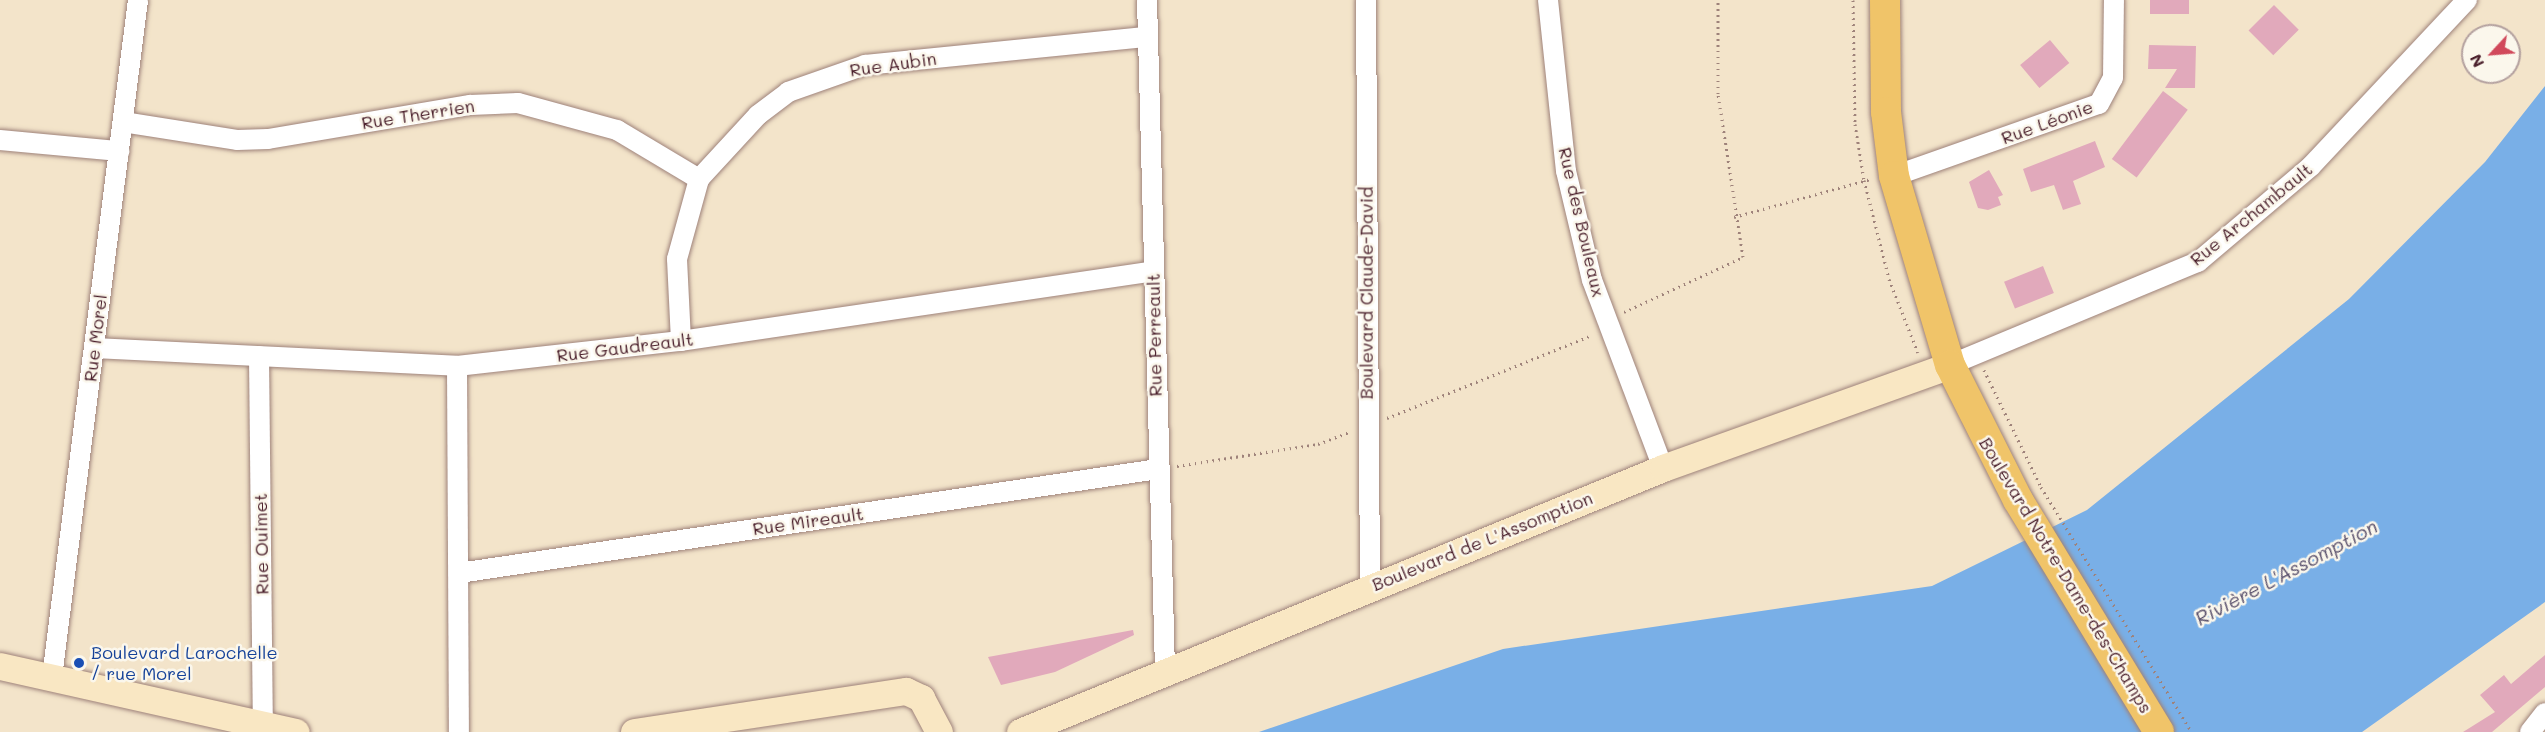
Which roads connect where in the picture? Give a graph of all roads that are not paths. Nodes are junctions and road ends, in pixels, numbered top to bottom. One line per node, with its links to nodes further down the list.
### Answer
1 (138, 0): 9 (street, Rue Morel)
2 (1147, 0): 8 (street, Rue Perreault)
3 (1366, 0): 23 (street, Boulevard Claude-David)
4 (1548, 0): 20 (street, Rue des Bouleaux)
5 (1885, 0): 12 (main road, Boulevard Notre-Dame-des-Champs)
6 (2114, 0): 12 (street, Rue Léonie)
7 (2467, 0): 18 (street, Rue Archambault)
8 (1148, 38): 13 (street, Rue Aubin); 14 (street, Rue Perreault)
9 (123, 122): 11 (street, Rue Morel); 13 (street, Rue Therrien)
10 (0, 140): 11 (street)
11 (119, 151): 16 (street, Rue Morel)
12 (1894, 176): 18 (main road, Boulevard Notre-Dame-des-Champs)
13 (699, 179): 15 (street, Rue Aubin)
14 (1153, 271): 15 (street, Rue Gaudreault); 21 (street, Rue Perreault)
15 (681, 341): 19 (street, Rue Gaudreault)
16 (94, 348): 17 (street, Rue Gaudreault); 26 (street, Rue Morel)
17 (259, 356): 19 (street, Rue Gaudreault); 28 (street, Rue Ouimet)
18 (1950, 365): 20 (street, Boulevard de L'Assomption); 34 (main road, Boulevard Notre-Dame-des-Champs)
19 (457, 366): 22 (street)
20 (1663, 468): 23 (street, Boulevard de L'Assomption)
21 (1158, 469): 22 (street, Rue Mireault); 25 (street, Rue Perreault)
22 (459, 573): 30 (street)
23 (1370, 586): 25 (street, Boulevard de L'Assomption)
24 (0, 666): 26 (street)
25 (1165, 669): 33 (street, Boulevard de L'Assomption)
26 (52, 676): 28 (street)
27 (2545, 713): 35 (street)
28 (263, 729): 29 (street)
29 (296, 732)
30 (459, 732)
31 (634, 732): 32 (street)
32 (939, 732)
33 (1020, 732)
34 (2159, 732)
35 (2530, 732)

